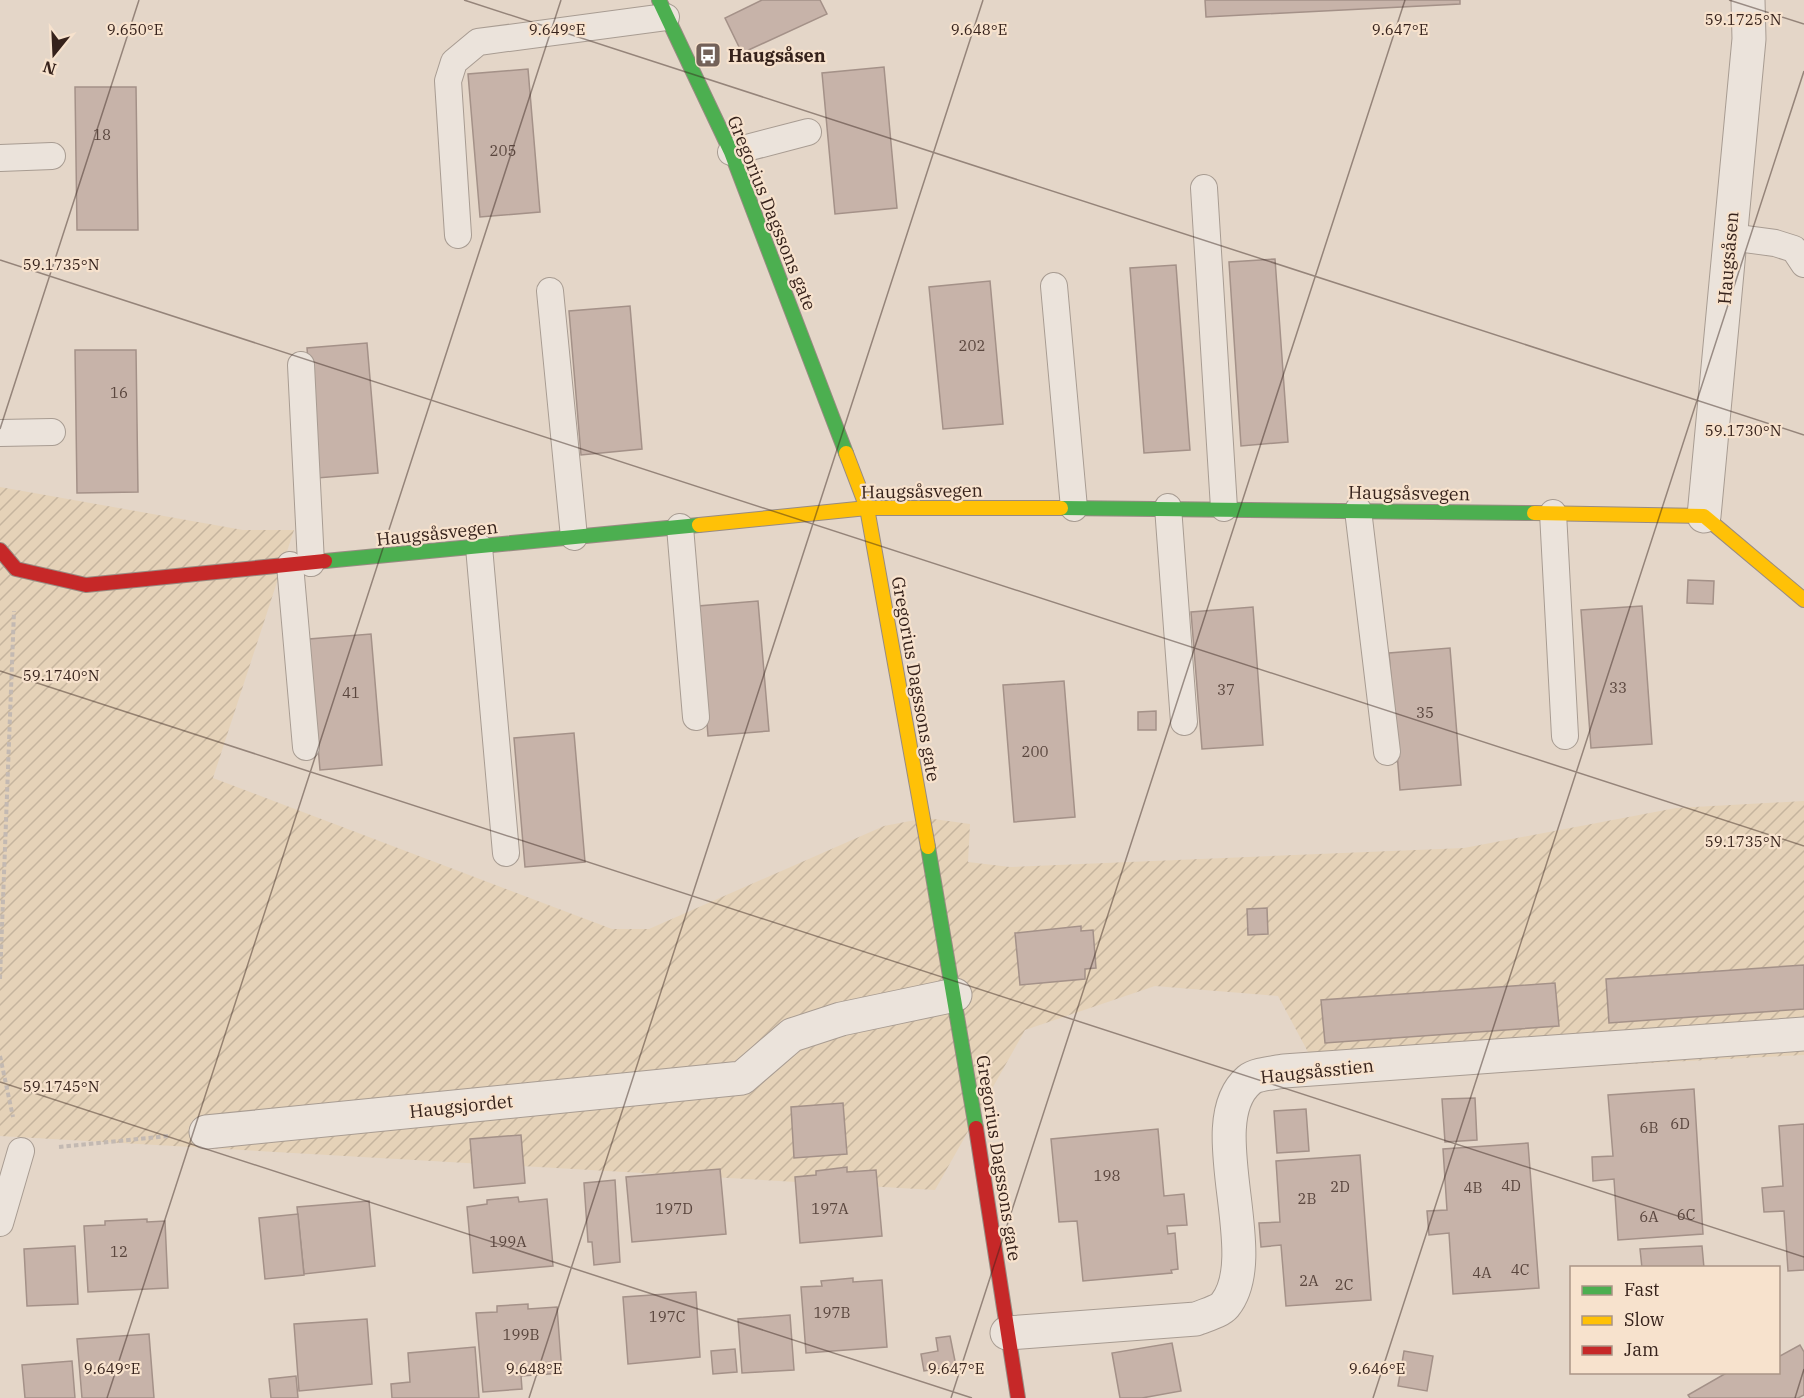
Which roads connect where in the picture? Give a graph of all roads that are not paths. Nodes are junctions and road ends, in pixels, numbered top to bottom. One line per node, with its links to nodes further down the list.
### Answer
1 (1748, 0): 9 (street, Haugsåsen)
2 (662, 8): 4 (street, Gregorius Dagssons gate); 8 (lane)
3 (808, 132): 4 (lane)
4 (730, 152): 17 (street, Gregorius Dagssons gate)
5 (52, 156): 6 (lane)
6 (0, 158)
7 (1204, 188): 19 (lane)
8 (458, 235)
9 (1730, 237): 10 (lane); 22 (street, Haugsåsen)
10 (1804, 264)
11 (1054, 286): 18 (lane)
12 (550, 291): 24 (lane)
13 (301, 365): 27 (lane)
14 (52, 432): 15 (lane)
15 (0, 433)
16 (1168, 507): 18 (street, Haugsåsvegen); 19 (street, Haugsåsvegen); 30 (lane)
17 (867, 508): 18 (street, Haugsåsvegen); 23 (street, Haugsåsvegen); 35 (street, Gregorius Dagssons gate)
18 (1074, 508)
19 (1224, 508): 20 (street, Haugsåsvegen)
20 (1358, 510): 21 (street, Haugsåsvegen); 33 (lane)
21 (1553, 513): 22 (street, Haugsåsvegen); 31 (lane)
22 (1704, 516): 28 (street)
23 (680, 527): 24 (street, Haugsåsvegen); 29 (lane)
24 (574, 537): 25 (street, Haugsåsvegen)
25 (479, 547): 27 (street, Haugsåsvegen); 34 (lane)
26 (0, 550): 27 (street, Haugsåsvegen)
27 (301, 564): 32 (lane)
28 (1802, 594)
29 (696, 717)
30 (1184, 722)
31 (1565, 736)
32 (306, 747)
33 (1387, 752)
34 (506, 853)
35 (955, 995): 37 (street, Haugsjordet); 40 (street, Gregorius Dagssons gate)
36 (1804, 1035): 40 (street, Haugsåsstien)
37 (206, 1132)
38 (21, 1151): 39 (lane)
39 (0, 1223)
40 (1007, 1333): 41 (street, Gregorius Dagssons gate)
41 (1018, 1398)

